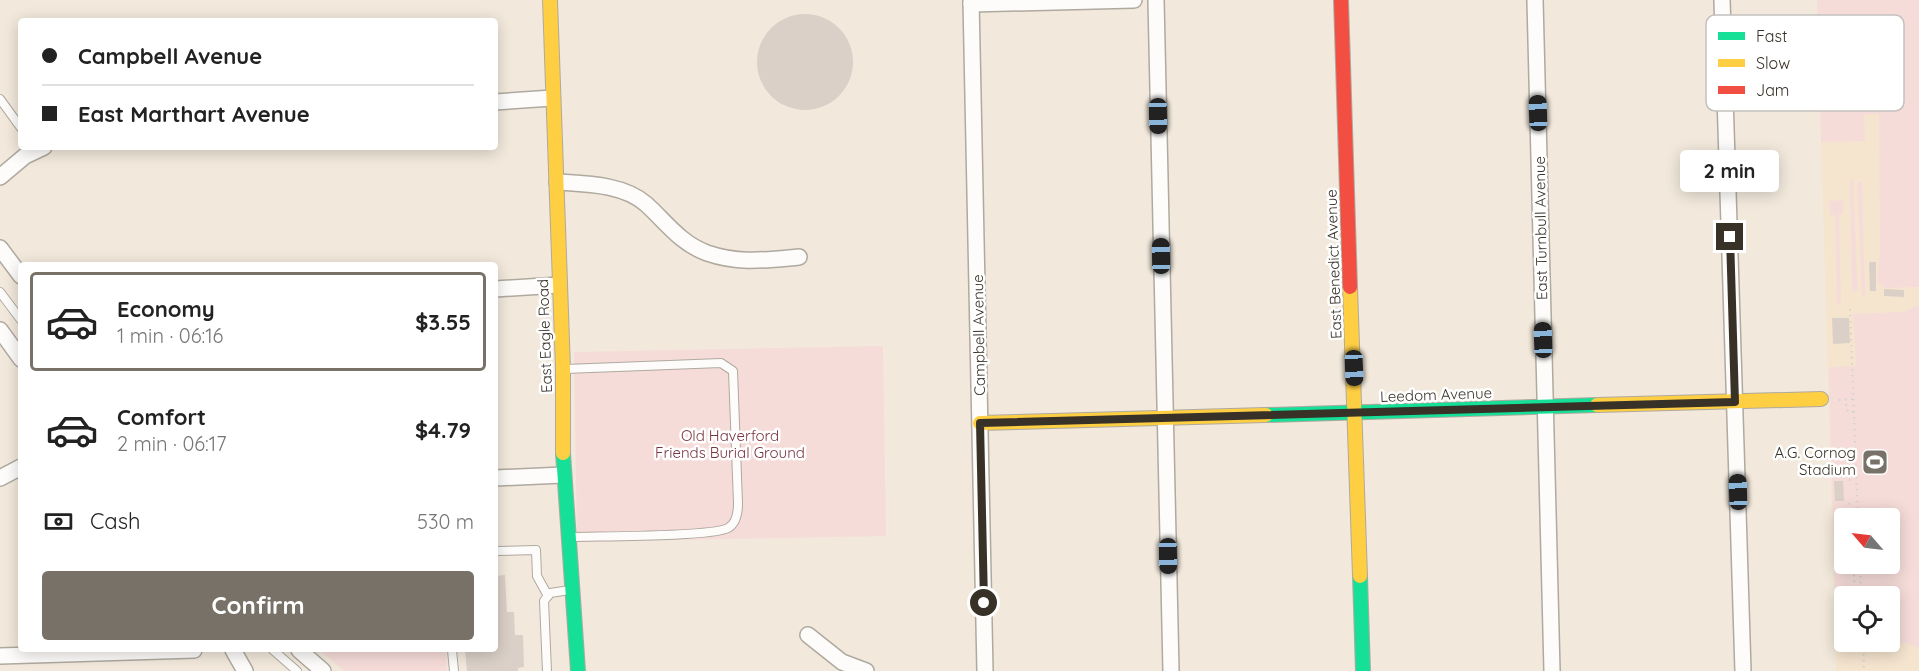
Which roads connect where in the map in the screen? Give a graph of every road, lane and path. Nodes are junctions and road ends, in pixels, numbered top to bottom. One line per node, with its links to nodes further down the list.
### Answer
1 (550, 0): 9 (street, East Eagle Road)
2 (1134, 0): 7 (street)
3 (1156, 0): 34 (street)
4 (1341, 0): 33 (street, East Benedict Avenue)
5 (1535, 0): 31 (street, East Turnbull Avenue)
6 (1722, 0): 8 (street)
7 (971, 2): 35 (street, Campbell Avenue)
8 (1722, 15)
9 (552, 98): 11 (street); 16 (street, East Eagle Road)
10 (0, 99): 13 (lane)
11 (498, 102)
12 (1726, 111): 29 (street)
13 (18, 124)
14 (36, 150): 15 (street)
15 (0, 177)
16 (557, 182): 18 (street); 20 (street, East Eagle Road)
17 (0, 248): 19 (street)
18 (799, 257)
19 (18, 272)
20 (559, 285): 21 (street); 27 (street, East Eagle Road)
21 (498, 290)
22 (0, 292): 24 (lane)
23 (1850, 309): 32 (path)
24 (18, 316)
25 (0, 330): 26 (street)
26 (18, 355)
27 (563, 369): 38 (street, East Eagle Road); 45 (lane)
28 (1821, 399): 29 (street, Leedom Avenue)
29 (1735, 402): 31 (street, Leedom Avenue); 72 (street)
30 (1846, 404): 32 (path)
31 (1545, 408): 33 (street, Leedom Avenue); 71 (street, East Turnbull Avenue)
32 (1854, 412): 37 (path)
33 (1355, 414): 34 (street, Leedom Avenue); 70 (street, East Benedict Avenue)
34 (1164, 419): 35 (street, Leedom Avenue); 69 (street)
35 (980, 423): 68 (street, Campbell Avenue)
36 (18, 469): 39 (street)
37 (1856, 471): 41 (path); 44 (path)
38 (563, 475): 40 (street); 45 (street, East Eagle Road)
39 (0, 478)
40 (498, 478)
41 (1849, 480)
42 (1850, 504): 43 (path)
43 (1851, 508)
44 (1858, 508)
45 (568, 538): 51 (street, East Eagle Road)
46 (498, 551): 52 (lane)
47 (1854, 574): 49 (path)
48 (1860, 574): 49 (path)
49 (1860, 580): 50 (path)
50 (1860, 586)
51 (572, 590): 52 (lane); 66 (street, East Eagle Road)
52 (548, 596): 65 (lane)
53 (808, 634): 67 (street)
54 (129, 652): 60 (street)
55 (234, 652): 61 (street)
56 (275, 652): 62 (lane)
57 (301, 652): 63 (street)
58 (452, 652): 64 (lane)
59 (1863, 652): 73 (path)
60 (0, 656)
61 (245, 671)
62 (297, 671)
63 (323, 671)
64 (454, 671)
65 (547, 671)
66 (578, 671)
67 (866, 671)
68 (985, 671)
69 (1172, 671)
70 (1363, 671)
71 (1552, 671)
72 (1743, 671)
73 (1864, 671)

